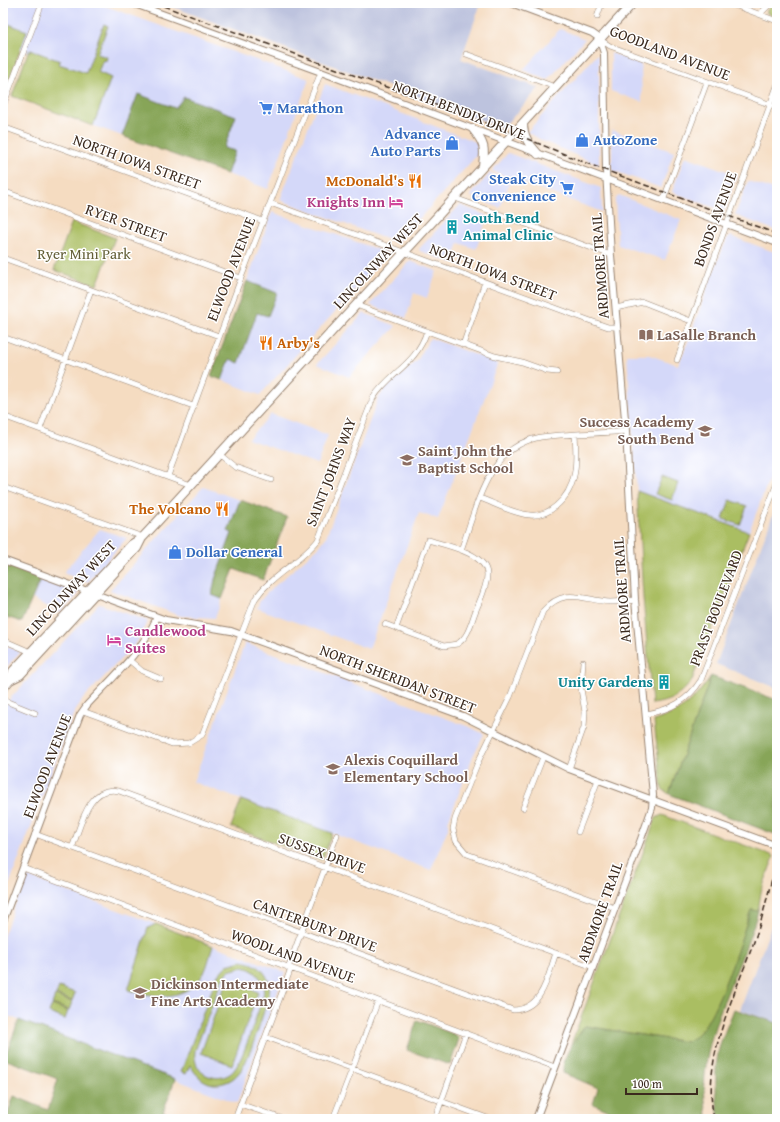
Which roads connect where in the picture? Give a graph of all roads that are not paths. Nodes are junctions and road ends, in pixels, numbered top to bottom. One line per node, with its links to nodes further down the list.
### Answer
1 (42, 3): 18 (street)
2 (132, 3): 13 (street, NORTH BENDIX DRIVE)
3 (511, 3): 11 (street, GOODLAND AVENUE)
4 (602, 3): 9 (street)
5 (633, 3): 11 (main road, LINCOLNWAY WEST)
6 (729, 3): 8 (street)
7 (771, 3): 8 (street)
8 (760, 14): 10 (street)
9 (597, 17)
10 (777, 21)
11 (599, 38): 14 (street, GOODLAND AVENUE); 16 (main road, LINCOLNWAY WEST); 26 (street, ARDMORE TRAIL)
12 (466, 54): 16 (street)
13 (321, 72): 22 (street, NORTH BENDIX DRIVE); 30 (street, ELWOOD AVENUE)
14 (707, 82): 17 (street, GOODLAND AVENUE); 29 (street)
15 (777, 86): 17 (street, BONDS AVENUE)
16 (555, 87): 20 (main road, LINCOLNWAY WEST)
17 (770, 105): 19 (street, GOODLAND AVENUE); 32 (street, BONDS AVENUE)
18 (3, 106)
19 (777, 107)
20 (523, 123): 23 (main road, LINCOLNWAY WEST); 24 (main road)
21 (3, 126): 31 (street, NORTH IOWA STREET)
22 (473, 130): 23 (street, NORTH BENDIX DRIVE); 25 (main road)
23 (506, 142): 24 (street, NORTH BENDIX DRIVE); 25 (main road, LINCOLNWAY WEST)
24 (538, 154): 26 (street, NORTH BENDIX DRIVE)
25 (483, 166): 28 (main road, LINCOLNWAY WEST)
26 (607, 180): 29 (street, NORTH BENDIX DRIVE); 35 (street, ARDMORE TRAIL)
27 (3, 191): 37 (street, RYER STREET)
28 (455, 198): 34 (main road, LINCOLNWAY WEST); 35 (street)
29 (663, 201): 32 (street, NORTH BENDIX DRIVE)
30 (270, 203): 31 (street, ELWOOD AVENUE); 34 (street, NORTH IOWA STREET)
31 (263, 221): 37 (street, ELWOOD AVENUE)
32 (726, 224): 33 (street, NORTH BENDIX DRIVE); 42 (street, BONDS AVENUE)
33 (777, 243)
34 (405, 252): 38 (street, NORTH IOWA STREET); 40 (main road, LINCOLNWAY WEST)
35 (611, 255): 41 (street, ARDMORE TRAIL)
36 (3, 258): 39 (street)
37 (241, 278): 45 (street, ELWOOD AVENUE)
38 (485, 282): 43 (street, NORTH IOWA STREET); 47 (street)
39 (91, 290): 45 (street); 48 (street)
40 (356, 305): 44 (street); 56 (main road, LINCOLNWAY WEST)
41 (616, 308): 42 (street); 43 (street, ARDMORE TRAIL)
42 (691, 321): 49 (street, BONDS AVENUE)
43 (617, 327): 54 (street, ARDMORE TRAIL)
44 (427, 331): 47 (street); 71 (street, SAINT JOHNS WAY)
45 (219, 336): 51 (street, ELWOOD AVENUE)
46 (3, 337): 48 (street)
47 (463, 345): 50 (street)
48 (65, 359): 51 (street); 53 (street)
49 (677, 360)
50 (557, 372)
51 (193, 406): 57 (street, ELWOOD AVENUE)
52 (3, 416): 53 (street)
53 (40, 430): 57 (street)
54 (626, 431): 55 (street); 67 (street, ARDMORE TRAIL)
55 (574, 435): 62 (street); 62 (street)
56 (219, 454): 58 (street); 60 (main road, LINCOLNWAY WEST)
57 (168, 476): 60 (street)
58 (272, 480)
59 (777, 483): 81 (street, PRAST BOULEVARD)
60 (191, 485): 63 (main road, LINCOLNWAY WEST)
61 (3, 487): 63 (street)
62 (480, 498): 64 (street)
63 (142, 538): 66 (main road, LINCOLNWAY WEST)
64 (461, 550): 70 (street); 70 (street)
65 (3, 560): 66 (street, NORTH SHERIDAN STREET)
66 (91, 592): 68 (street, NORTH SHERIDAN STREET); 73 (main road, LINCOLNWAY WEST)
67 (635, 600): 81 (street, ARDMORE TRAIL); 82 (street)
68 (157, 617): 71 (street, NORTH SHERIDAN STREET); 74 (street, ELWOOD AVENUE)
69 (385, 624): 70 (street)
70 (396, 628)
71 (241, 634): 79 (street, SAINT JOHNS WAY); 82 (street, NORTH SHERIDAN STREET)
72 (3, 640): 73 (street)
73 (34, 653): 77 (main road, LINCOLNWAY WEST)
74 (129, 660): 76 (street); 79 (street, ELWOOD AVENUE)
75 (583, 662): 84 (street)
76 (161, 679)
77 (3, 688)
78 (3, 700): 80 (street)
79 (83, 711): 89 (street, ELWOOD AVENUE)
80 (35, 713)
81 (646, 714): 86 (street, ARDMORE TRAIL)
82 (493, 730): 83 (street, NORTH SHERIDAN STREET); 95 (street)
83 (543, 757): 84 (street, NORTH SHERIDAN STREET); 87 (street)
84 (569, 769): 85 (street, NORTH SHERIDAN STREET)
85 (598, 780): 86 (street, NORTH SHERIDAN STREET); 88 (street)
86 (653, 800): 91 (street, NORTH SHERIDAN STREET); 95 (street, ARDMORE TRAIL)
87 (523, 808)
88 (578, 832)
89 (35, 834): 92 (street, CANTERBURY DRIVE); 94 (street, ELWOOD AVENUE)
90 (337, 835): 93 (street)
91 (777, 846)
92 (72, 848): 93 (street, SUSSEX DRIVE); 97 (street, CANTERBURY DRIVE)
93 (325, 867): 97 (street); 98 (street, SUSSEX DRIVE)
94 (23, 868): 96 (street, ELWOOD AVENUE); 100 (street, WOODLAND AVENUE)
95 (615, 908): 99 (street, ARDMORE TRAIL)
96 (3, 921)
97 (301, 933): 98 (street, CANTERBURY DRIVE); 100 (street)
98 (556, 953): 99 (street, SUSSEX DRIVE)
99 (593, 967): 104 (street, ARDMORE TRAIL)
100 (290, 968): 101 (street, WOODLAND AVENUE); 103 (street)
101 (378, 1001): 102 (street, WOODLAND AVENUE); 105 (street)
102 (466, 1033): 104 (street, WOODLAND AVENUE); 106 (street)
103 (266, 1037): 105 (street); 107 (street)
104 (555, 1067): 113 (street, ARDMORE TRAIL)
105 (353, 1068): 106 (street); 110 (street)
106 (442, 1101): 111 (street); 112 (street)
107 (240, 1104): 108 (street); 109 (street)
108 (235, 1119)
109 (283, 1119)
110 (334, 1119)
111 (435, 1119)
112 (490, 1119)
113 (536, 1119)

